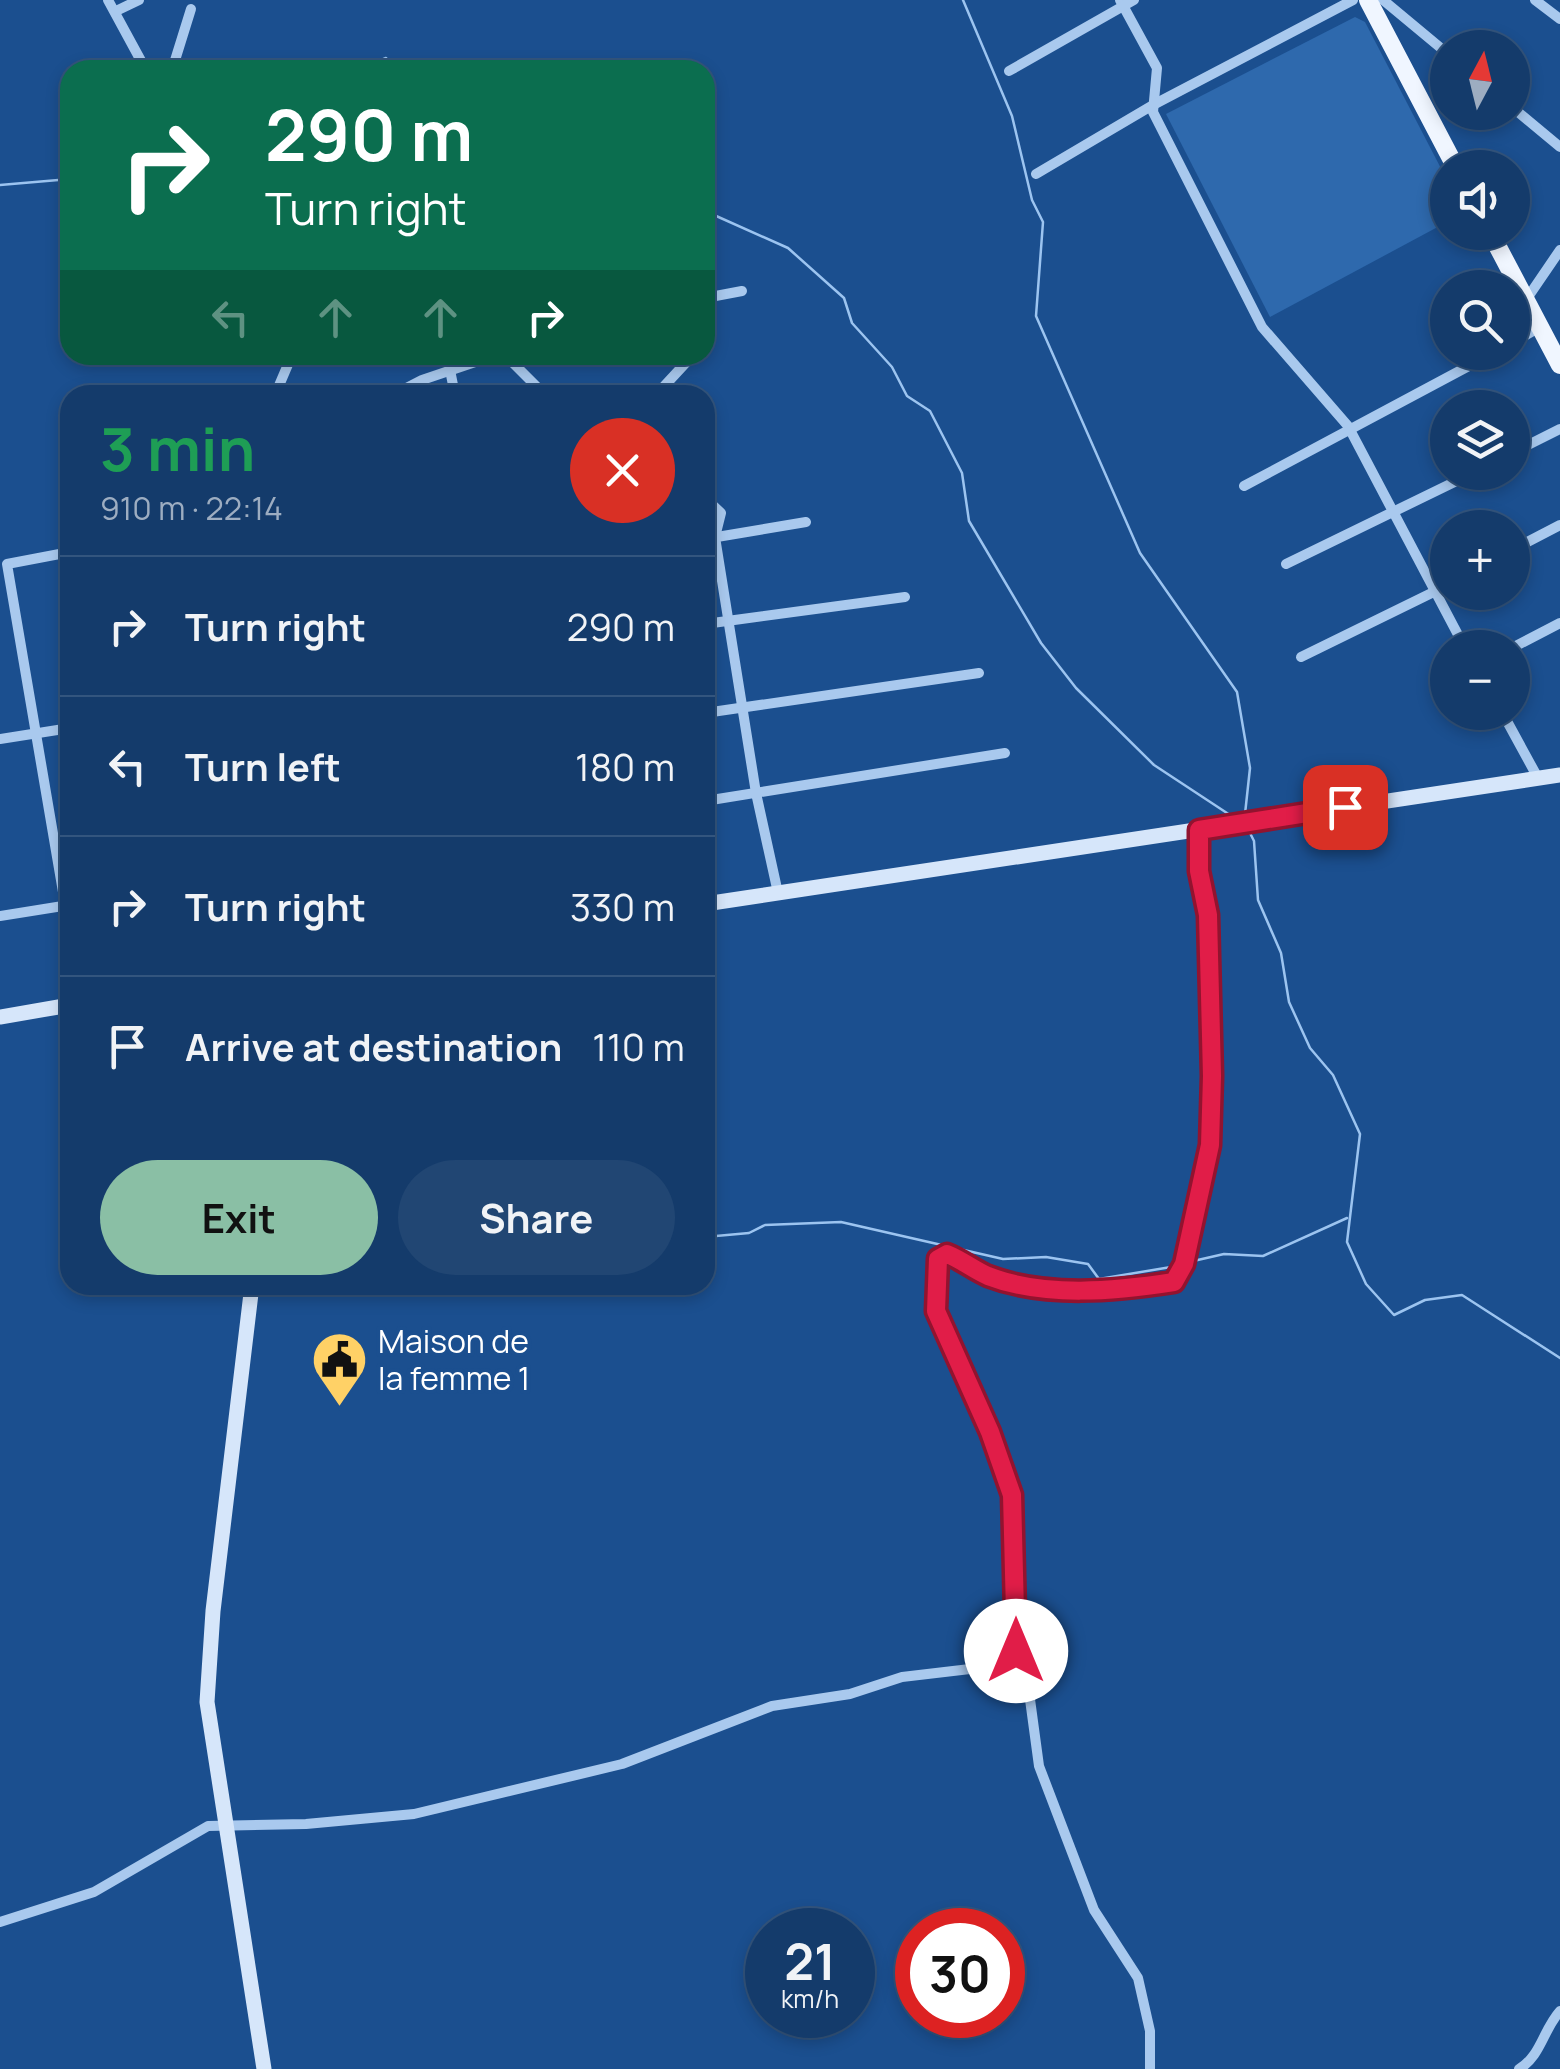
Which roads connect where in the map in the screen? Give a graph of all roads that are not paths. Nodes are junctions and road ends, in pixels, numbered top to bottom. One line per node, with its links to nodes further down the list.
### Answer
1 (108, 0): 9 (street)
2 (139, 0): 9 (street)
3 (1353, 0): 15 (street)
4 (1368, 0): 18 (main road)
5 (1383, 0): 11 (street)
6 (1534, 0): 10 (street)
7 (1126, 2): 14 (street); 15 (street)
8 (191, 8): 13 (street)
9 (116, 11): 12 (street)
10 (1560, 19)
11 (1430, 39)
12 (141, 60)
13 (175, 60)
14 (1008, 70)
15 (1153, 105): 19 (street); 40 (street)
16 (1530, 122): 17 (street)
17 (1560, 146)
18 (1447, 150)
19 (1036, 174)
20 (1560, 250): 21 (street)
21 (1546, 270): 22 (street); 24 (street)
22 (1560, 279)
23 (742, 291): 25 (street)
24 (1530, 294)
25 (715, 296)
26 (1530, 308): 27 (main road)
27 (1540, 328): 28 (street); 32 (main road)
28 (1530, 333)
29 (465, 365): 33 (street)
30 (515, 365): 37 (street)
31 (684, 365): 38 (street)
32 (1560, 365)
33 (450, 370): 35 (street); 36 (street)
34 (1462, 370): 40 (street)
35 (416, 385)
36 (454, 385)
37 (535, 385)
38 (665, 385)
39 (1560, 429): 41 (street)
40 (1352, 431): 42 (street); 44 (street)
41 (1530, 445)
42 (1244, 486)
43 (1441, 490): 44 (street)
44 (1395, 514): 52 (street); 53 (street)
45 (806, 522): 47 (street)
46 (1560, 525): 48 (street)
47 (715, 537)
48 (1530, 541)
49 (60, 554): 51 (street)
50 (715, 561): 56 (street)
51 (4, 564): 66 (street)
52 (1286, 564)
53 (1430, 580)
54 (1430, 594): 60 (street)
55 (905, 597): 56 (street)
56 (728, 620): 57 (street); 62 (street)
57 (715, 622)
58 (1560, 623): 59 (street)
59 (1530, 639)
60 (1301, 657)
61 (979, 672): 62 (street)
62 (742, 708): 63 (street); 71 (street)
63 (715, 712)
64 (60, 729): 66 (street)
65 (1512, 730): 70 (street)
66 (39, 732): 67 (street); 74 (street)
67 (0, 738)
68 (1005, 753): 71 (street)
69 (1560, 774): 70 (main road)
70 (1538, 778): 73 (main road)
71 (756, 793): 72 (street); 75 (street)
72 (715, 799)
73 (1199, 830): 75 (main road); 82 (street)
74 (60, 857)
75 (778, 893): 76 (main road)
76 (715, 902)
77 (60, 906): 78 (street)
78 (0, 916)
79 (60, 1007): 80 (main road)
80 (0, 1016)
81 (251, 1295): 83 (main road)
82 (1016, 1651): 83 (street); 87 (street)
83 (223, 1824): 84 (street); 86 (main road)
84 (0, 1922)
85 (1560, 2011): 88 (street)
86 (264, 2069)
87 (1150, 2069)
88 (1519, 2069)

